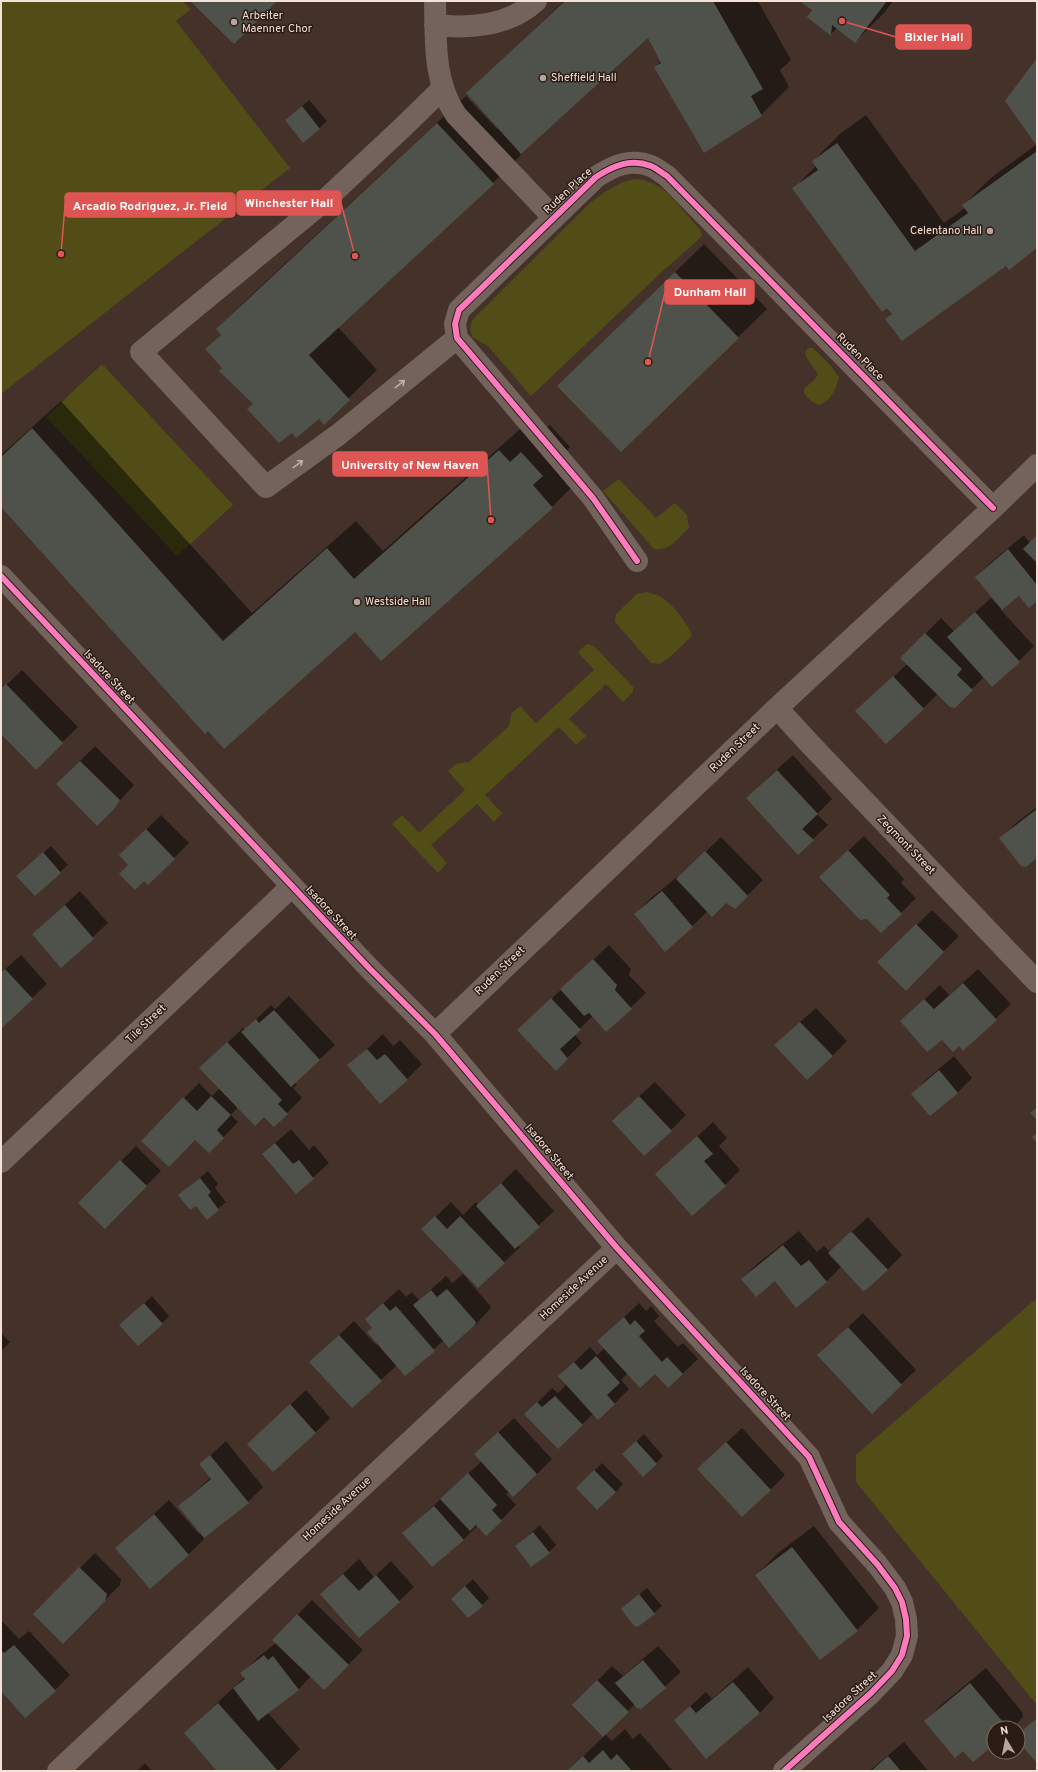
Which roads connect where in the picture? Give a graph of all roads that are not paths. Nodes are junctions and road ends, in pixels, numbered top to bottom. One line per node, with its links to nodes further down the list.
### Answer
1 (435, 1): 3 (street)
2 (536, 1): 3 (street)
3 (435, 25): 4 (street)
4 (443, 88): 5 (street); 6 (street, one-way to 6)
5 (554, 218): 6 (street, Ruden Place); 8 (street, Ruden Place)
6 (457, 338): 9 (street)
7 (1037, 465): 8 (street, Ruden Street)
8 (993, 508): 11 (street, Ruden Street)
9 (637, 561)
10 (1, 576): 12 (street, Isadore Street)
11 (777, 708): 13 (street, Zegmont Street); 14 (street, Ruden Street)
12 (292, 886): 14 (street, Isadore Street); 15 (street, Tile Street)
13 (1037, 982)
14 (435, 1034): 16 (street, Isadore Street)
15 (1, 1162)
16 (617, 1248): 17 (street, Homeside Avenue); 18 (street, Isadore Street)
17 (58, 1771)
18 (784, 1771)

